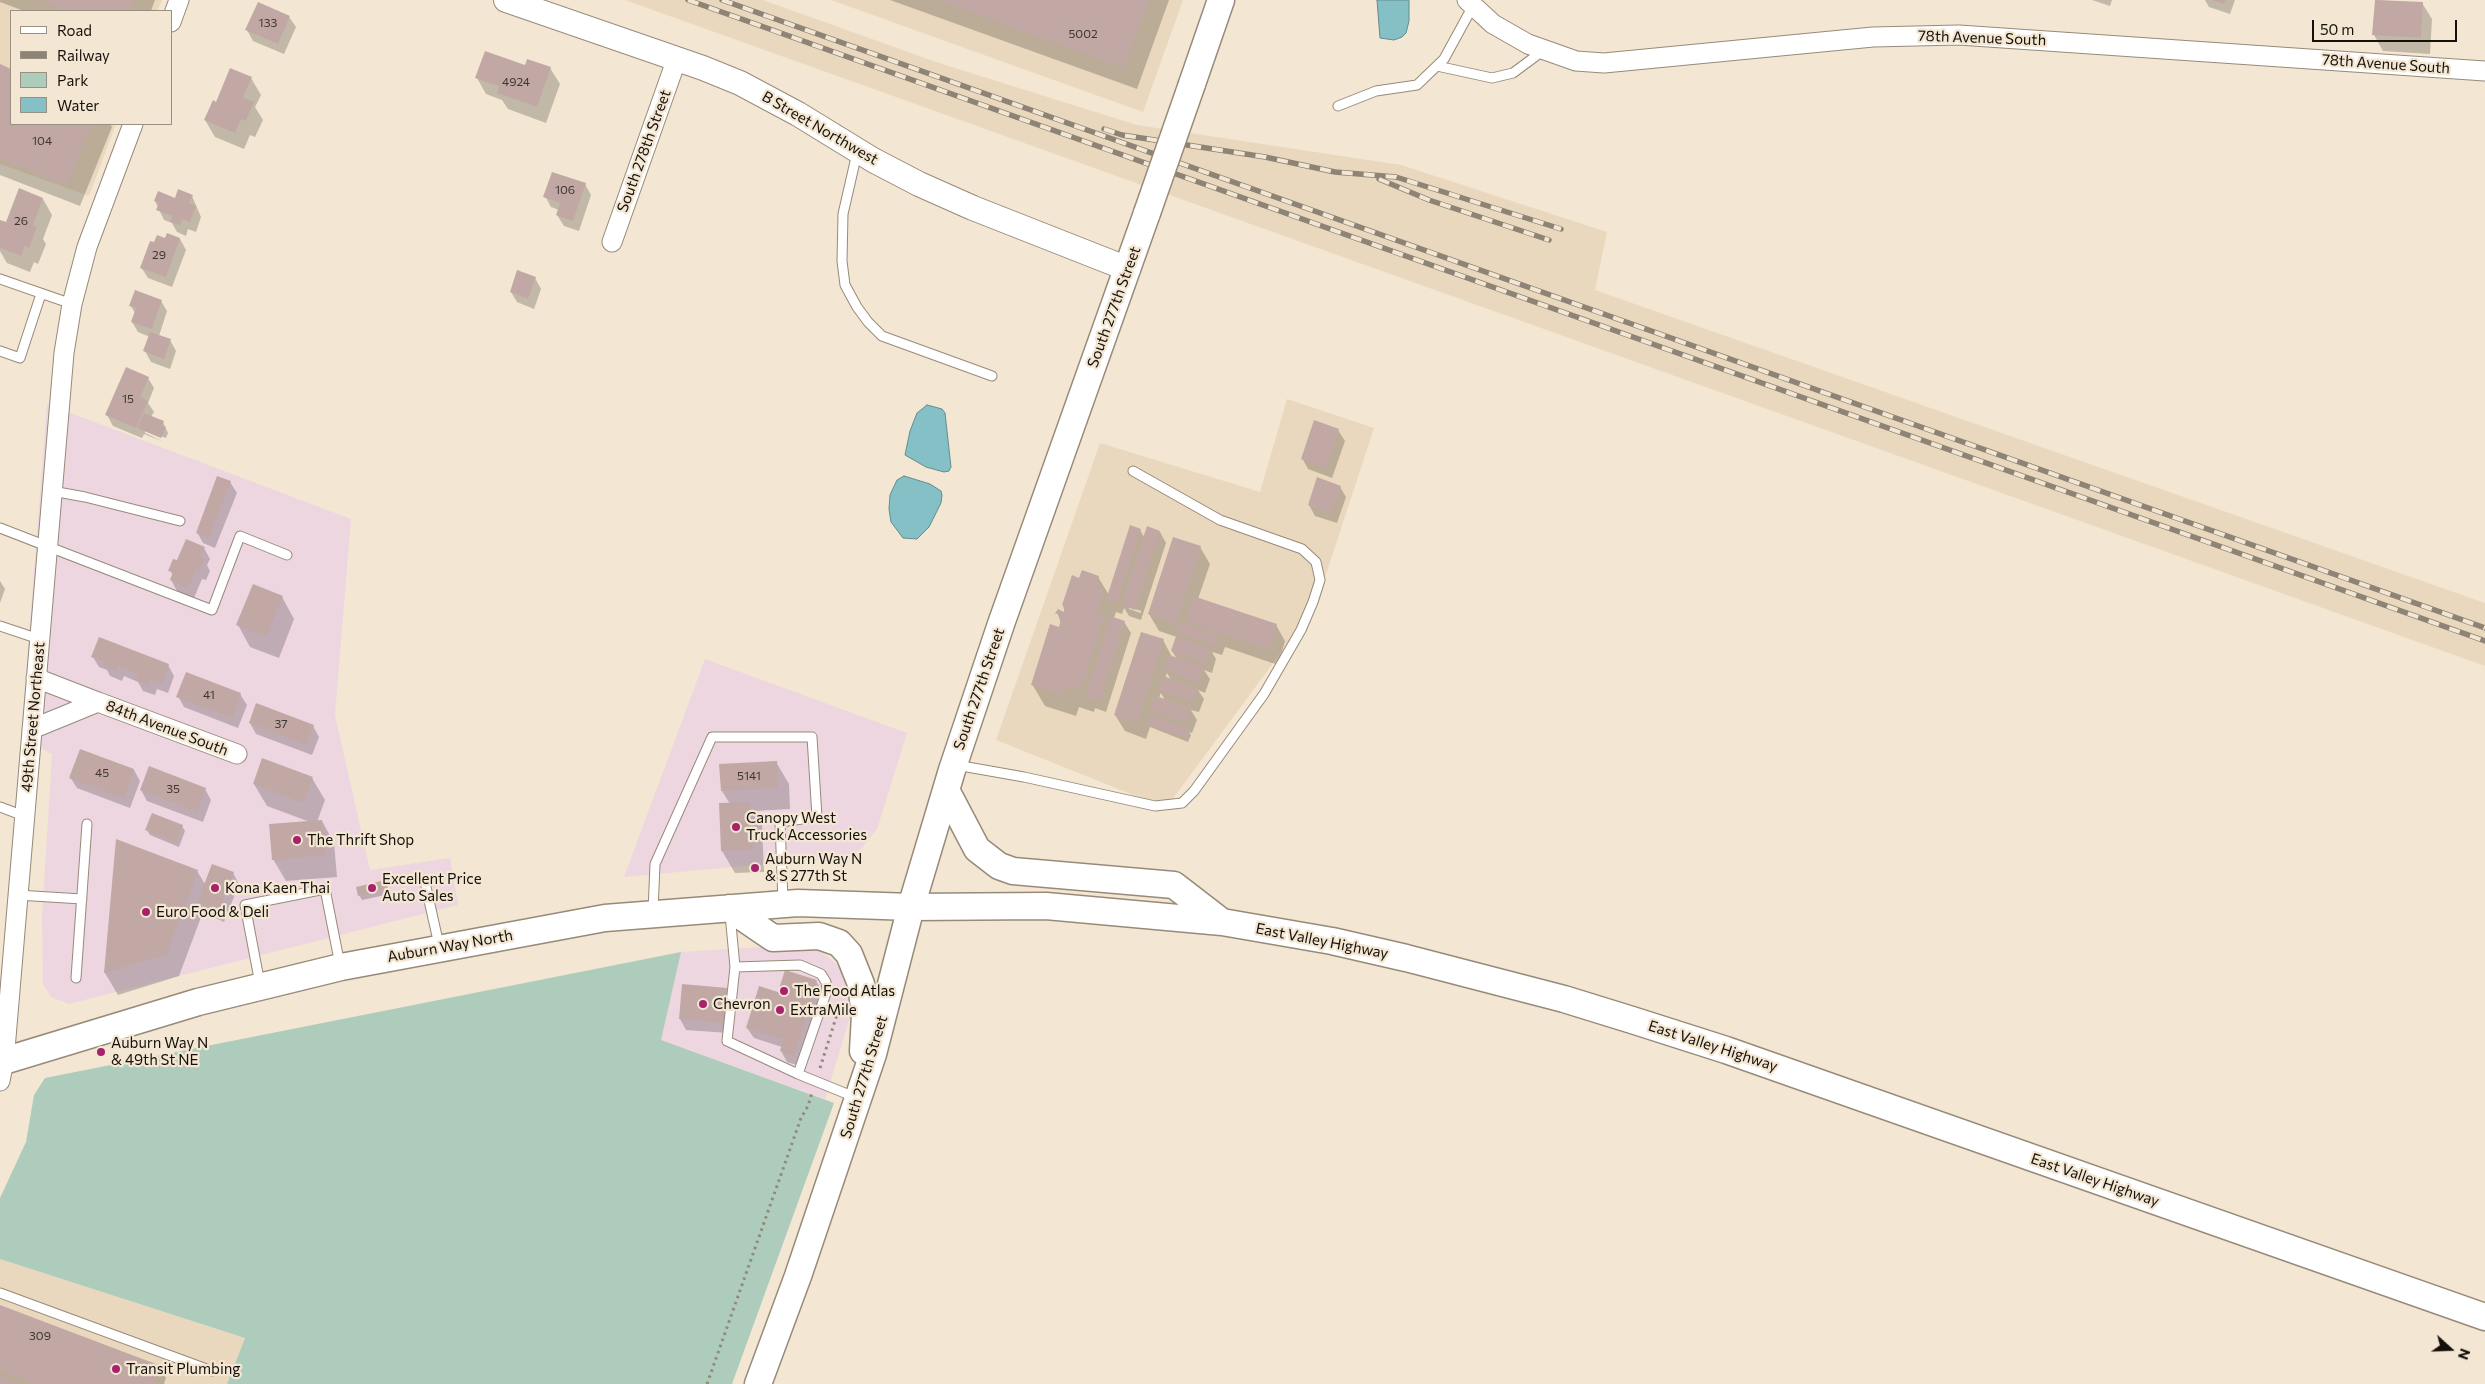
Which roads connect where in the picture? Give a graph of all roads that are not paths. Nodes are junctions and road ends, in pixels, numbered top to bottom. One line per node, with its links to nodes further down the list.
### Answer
1 (179, 0): 5 (street)
2 (506, 0): 7 (street, B Street Northwest)
3 (1221, 0): 14 (main road, South 277th Street, bridge)
4 (1470, 3): 6 (street, 78th Avenue South); 8 (lane)
5 (172, 19)
6 (1544, 50): 8 (lane); 9 (street, 78th Avenue South)
7 (676, 61): 12 (street, B Street Northwest); 13 (street, South 278th Street)
8 (1437, 66): 10 (lane)
9 (2485, 71)
10 (1338, 106)
11 (133, 125): 17 (street, 49th Street Northeast)
12 (858, 151): 14 (street, B Street Northwest); 19 (lane)
13 (612, 242)
14 (1128, 269): 32 (main road, South 277th Street)
15 (0, 279): 16 (lane)
16 (42, 294): 17 (lane); 18 (lane)
17 (72, 304): 21 (street, 49th Street Northeast)
18 (0, 351)
19 (992, 376)
20 (1133, 471): 32 (lane)
21 (52, 492): 22 (lane); 24 (street, 49th Street Northeast)
22 (180, 521)
23 (0, 528): 24 (lane)
24 (47, 546): 25 (lane); 27 (street, 49th Street Northeast)
25 (287, 555)
26 (0, 626): 27 (lane)
27 (39, 639): 28 (street, 49th Street Northeast)
28 (36, 678): 29 (street, 84th Avenue South); 30 (street, 49th Street Northeast)
29 (98, 702): 30 (street, 84th Avenue South); 31 (street, 84th Avenue South)
30 (32, 729): 35 (street, 49th Street Northeast)
31 (237, 754)
32 (954, 765): 33 (main road, South 277th Street)
33 (946, 790): 41 (main road, South 277th Street); 44 (main road)
34 (0, 807): 35 (lane)
35 (24, 816): 38 (street, 49th Street Northeast)
36 (87, 824): 39 (lane)
37 (426, 887): 45 (lane)
38 (16, 895): 39 (lane); 50 (street, 49th Street Northeast)
39 (82, 899): 48 (lane)
40 (783, 904): 41 (main road, Auburn Way North); 42 (main road, Auburn Way North); 43 (lane)
41 (911, 907): 44 (main road, East Valley Highway); 52 (main road, South 277th Street)
42 (730, 908): 43 (main road, Auburn Way North); 47 (lane); 52 (main road)
43 (653, 914): 45 (main road, Auburn Way North)
44 (1222, 922): 54 (main road, East Valley Highway)
45 (440, 948): 46 (main road, Auburn Way North)
46 (341, 967): 49 (main road, Auburn Way North); 49 (lane)
47 (735, 967): 51 (lane); 51 (lane)
48 (76, 978)
49 (261, 987): 50 (main road, Auburn Way North)
50 (1, 1068)
51 (798, 1074): 52 (lane)
52 (860, 1094): 56 (main road, South 277th Street)
53 (0, 1293): 55 (lane)
54 (2485, 1318)
55 (212, 1371)
56 (758, 1384)

